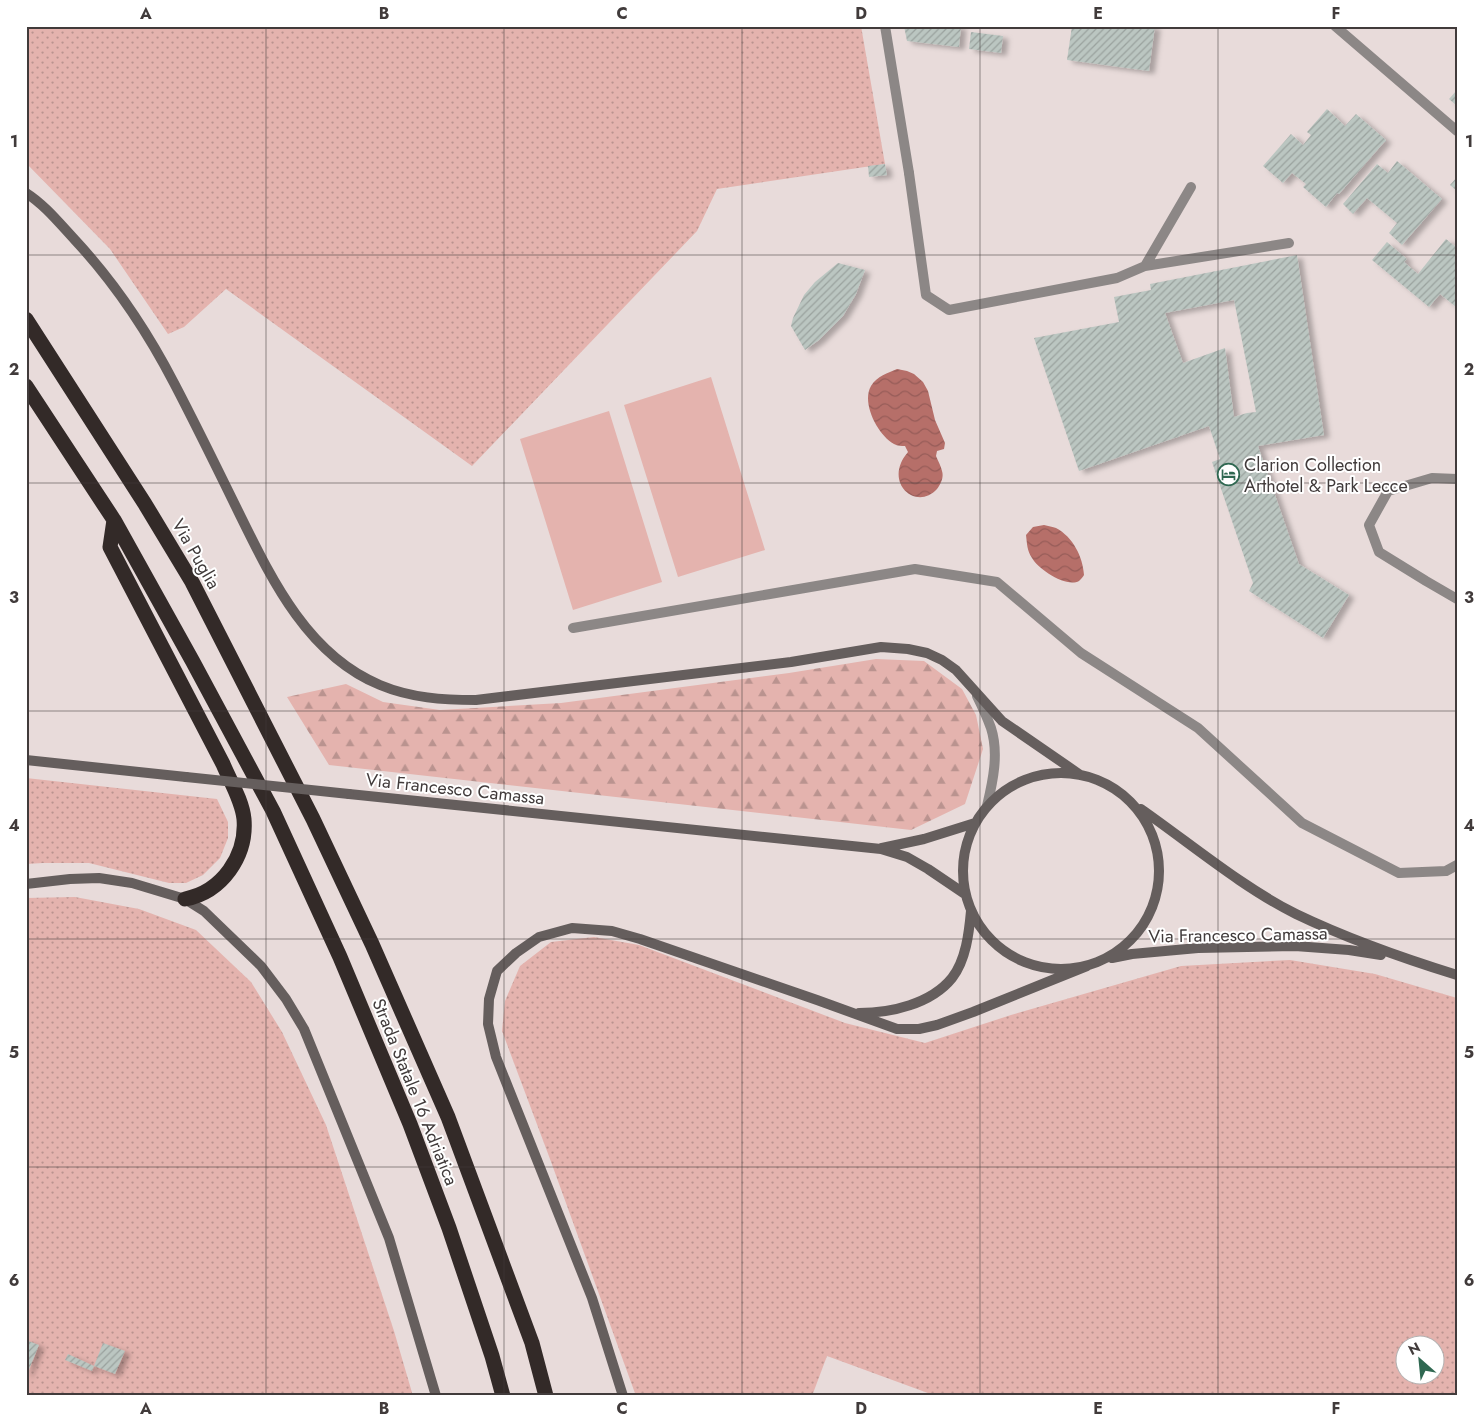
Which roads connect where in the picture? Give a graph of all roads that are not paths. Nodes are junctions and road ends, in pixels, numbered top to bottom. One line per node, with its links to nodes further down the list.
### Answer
1 (885, 26): 7 (street)
2 (1335, 26): 3 (street)
3 (1457, 131)
4 (1191, 187): 7 (street)
5 (26, 194): 14 (street)
6 (1288, 243): 7 (street)
7 (1145, 266)
8 (26, 319): 19 (highway, Via Puglia)
9 (26, 386): 11 (highway)
10 (1457, 479): 12 (street)
11 (114, 520): 25 (highway); 33 (highway, Strada Statale 16 Adriatica)
12 (1457, 599)
13 (573, 628): 22 (street)
14 (977, 696): 16 (street); 18 (street)
15 (26, 760): 21 (street, Via Francesco Camassa, bridge)
16 (1079, 774): 17 (street, Via Francesco Camassa); 18 (street, Via Francesco Camassa)
17 (1130, 801): 27 (street, Via Francesco Camassa); 28 (street, Via Francesco Camassa)
18 (987, 806): 20 (street, Via Francesco Camassa)
19 (313, 819): 34 (highway, Strada Statale 16 Adriatica)
20 (975, 823): 21 (street, Via Francesco Camassa); 24 (street, Via Francesco Camassa)
21 (881, 849): 24 (street, Via Francesco Camassa)
22 (1457, 865)
23 (26, 884): 25 (street)
24 (965, 894): 26 (street, Via Francesco Camassa)
25 (185, 900): 32 (street)
26 (971, 911): 29 (street, Via Francesco Camassa); 31 (street)
27 (1401, 958): 28 (street, Via Francesco Camassa); 30 (street, Via Francesco Camassa)
28 (1106, 959): 29 (street, Via Francesco Camassa)
29 (1087, 966): 31 (street)
30 (1457, 975)
31 (851, 1013): 35 (street)
32 (436, 1396)
33 (503, 1396)
34 (546, 1396)
35 (623, 1396)

